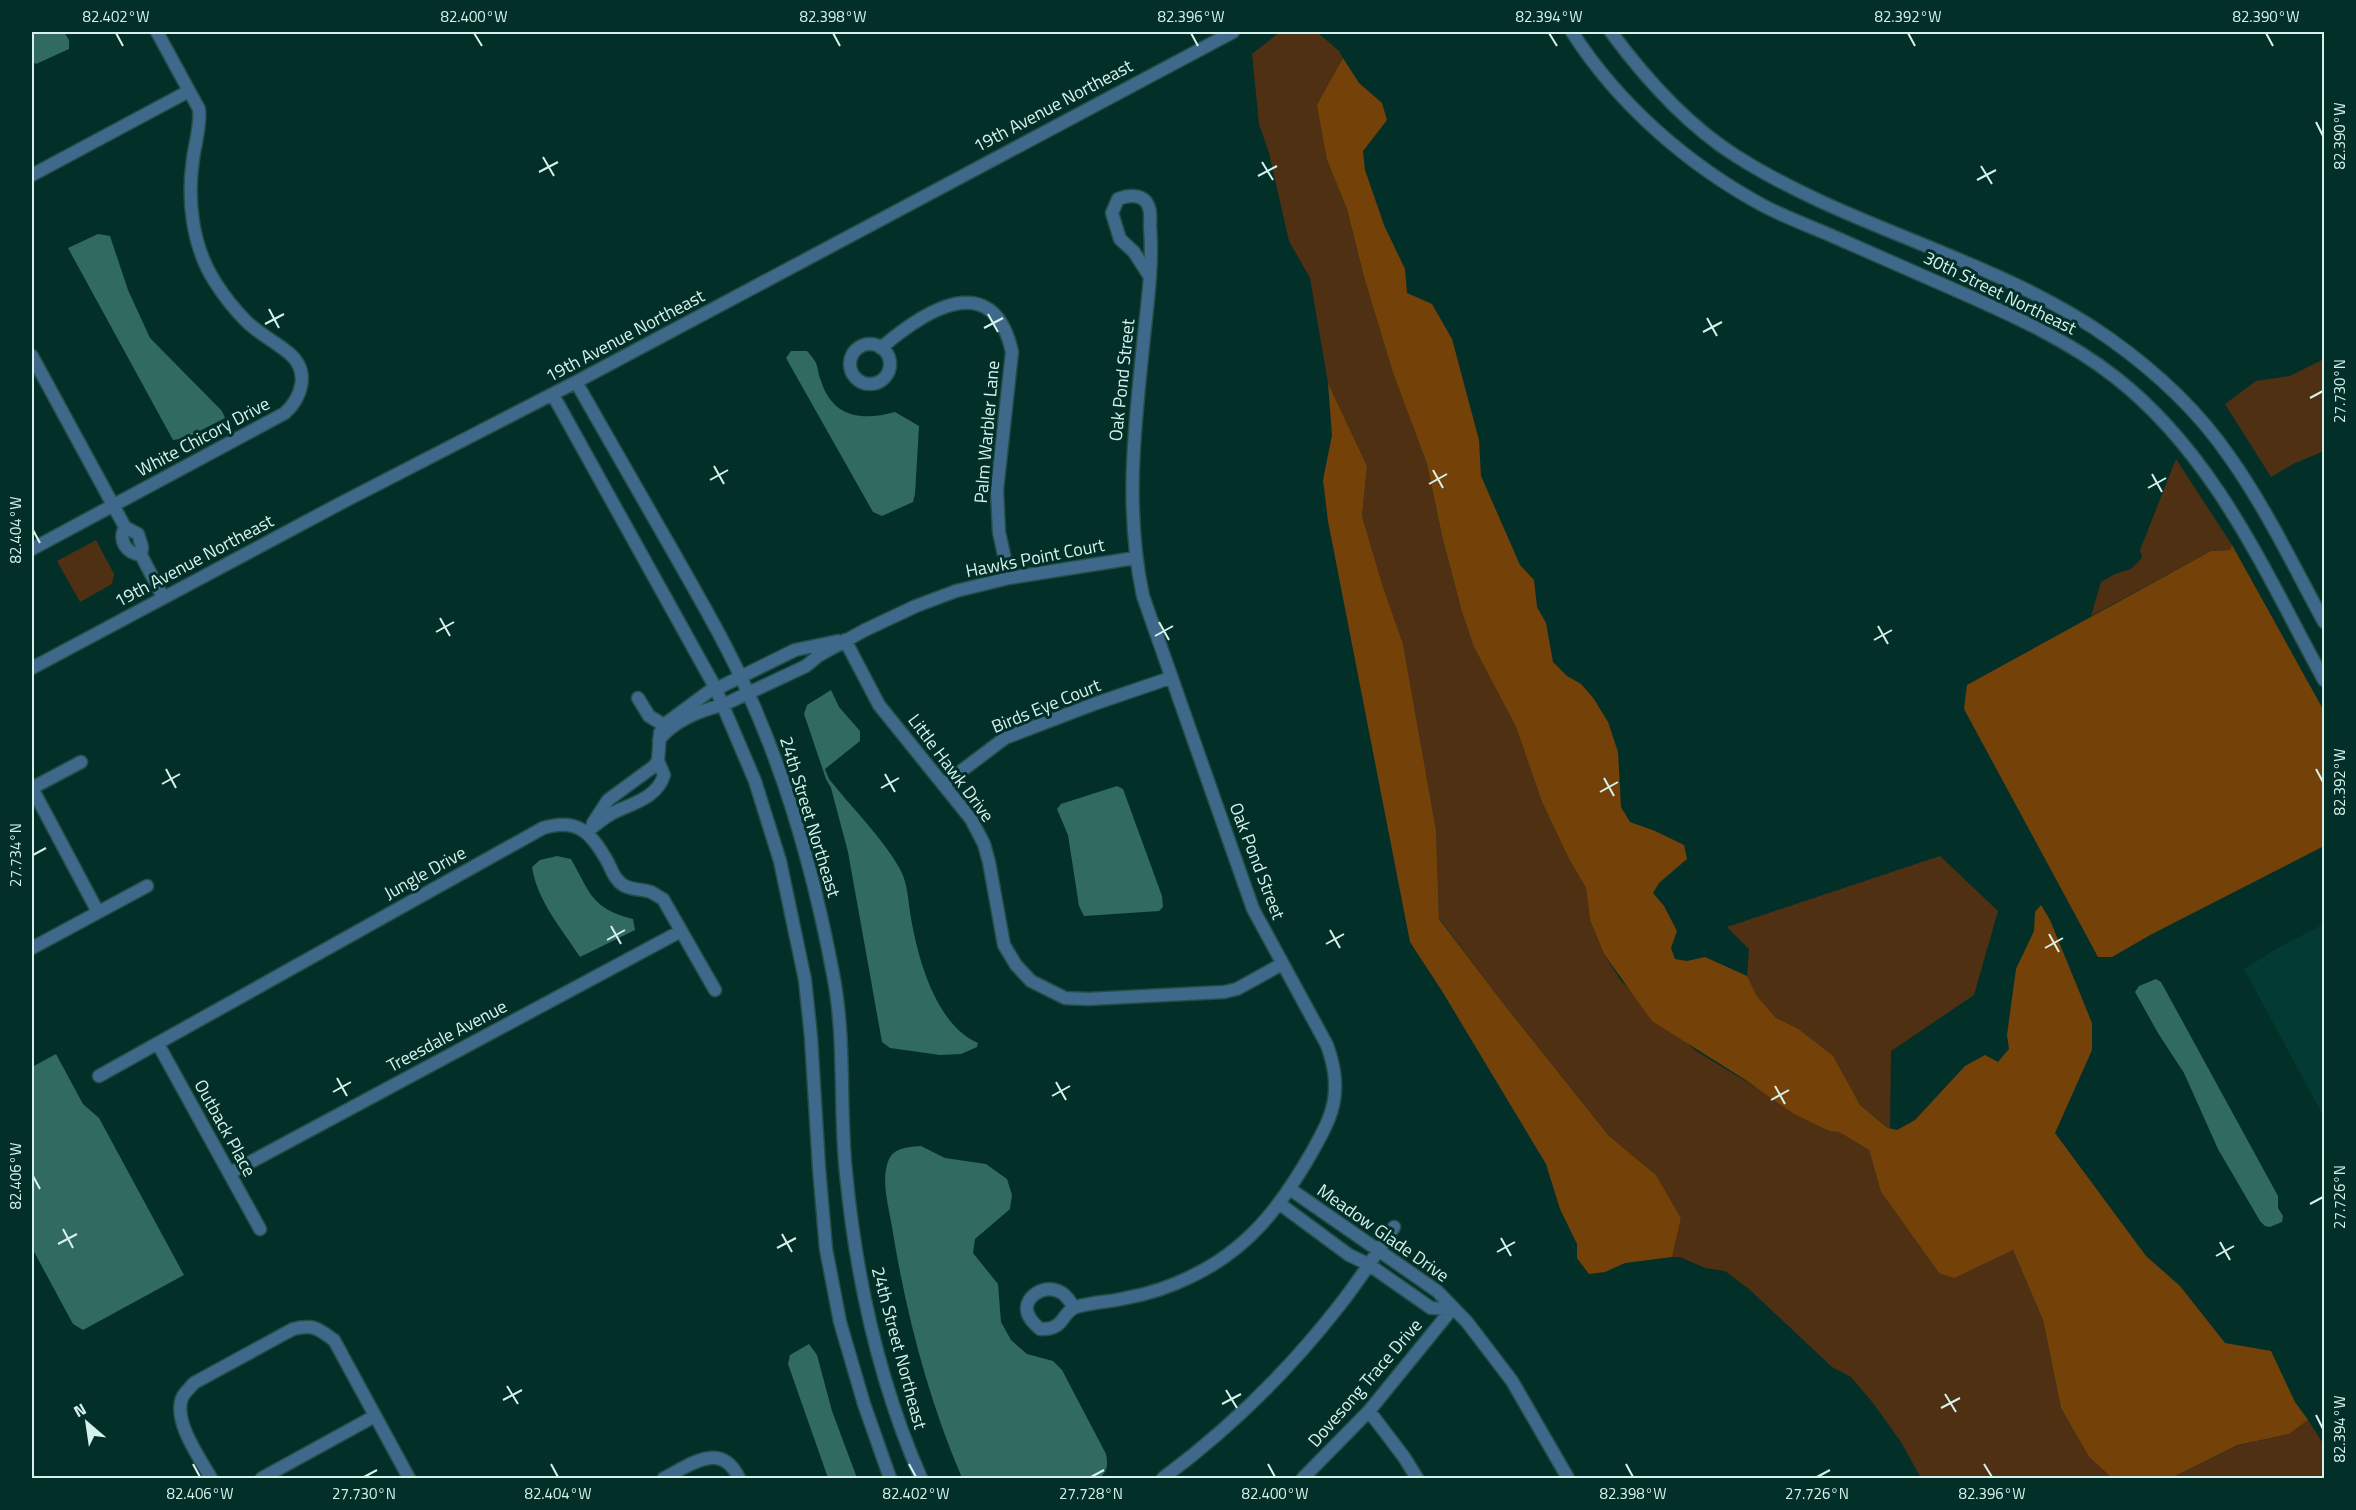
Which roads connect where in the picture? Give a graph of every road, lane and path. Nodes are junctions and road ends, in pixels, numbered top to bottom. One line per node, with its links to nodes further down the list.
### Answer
1 (157, 32): 5 (street, White Chicory Drive)
2 (1233, 32): 10 (street, 19th Avenue Northeast)
3 (1572, 32): 22 (street, 30th Street Northeast)
4 (1611, 32): 17 (street, 30th Street Northeast)
5 (189, 91): 6 (street); 12 (street, White Chicory Drive)
6 (32, 175)
7 (1150, 277): 7 (street, Oak Pond Street); 14 (street, Oak Pond Street)
8 (881, 348): 15 (street, Palm Warbler Lane)
9 (32, 356): 12 (street)
10 (576, 382): 11 (street, 19th Avenue Northeast); 20 (street, 24th Street Northeast)
11 (553, 395): 16 (street, 19th Avenue Northeast); 23 (street)
12 (113, 505): 13 (street, White Chicory Drive); 16 (street)
13 (32, 549)
14 (1135, 558): 15 (street, Hawks Point Court); 21 (street, Oak Pond Street)
15 (1009, 578): 18 (street, Hawks Point Court)
16 (163, 597): 19 (street, 19th Avenue Northeast)
17 (2325, 622)
18 (845, 640): 20 (street, Hawks Point Court); 24 (street, Hawks Point Court); 31 (street, Little Hawk Drive)
19 (32, 668)
20 (740, 677): 23 (street, Hawks Point Court); 24 (street, 24th Street Northeast)
21 (1170, 678): 31 (street, Birds Eye Court); 38 (street, Oak Pond Street)
22 (2325, 680)
23 (715, 688): 26 (street); 27 (street, Hawks Point Court)
24 (749, 693): 26 (street, Hawks Point Court); 59 (street, 24th Street Northeast)
25 (638, 698): 27 (street)
26 (723, 705): 28 (street, Hawks Point Court); 58 (street)
27 (664, 725): 28 (street)
28 (659, 740): 29 (street)
29 (658, 761): 33 (street); 33 (street)
30 (81, 762): 32 (street)
31 (944, 783): 38 (street, Little Hawk Drive)
32 (32, 788): 35 (street)
33 (587, 831): 36 (street); 40 (street, Jungle Drive)
34 (147, 886): 35 (street)
35 (98, 912): 37 (street)
36 (681, 931): 39 (street); 42 (street, Treesdale Avenue)
37 (32, 948)
38 (1282, 964): 43 (street, Oak Pond Street)
39 (715, 990)
40 (158, 1044): 41 (street, Jungle Drive); 42 (street, Outback Place)
41 (99, 1076)
42 (230, 1173): 46 (street, Outback Place)
43 (1290, 1189): 44 (street, Oak Pond Street); 47 (street, Meadow Glade Drive)
44 (1280, 1204): 48 (street, Meadow Glade Drive); 49 (street, Oak Pond Street)
45 (1394, 1227): 47 (street)
46 (260, 1229)
47 (1379, 1250): 48 (street); 50 (street, Meadow Glade Drive)
48 (1368, 1264): 50 (street, Meadow Glade Drive); 60 (street)
49 (1074, 1307)
50 (1452, 1309): 51 (street, Dovesong Trace Drive); 63 (street, Meadow Glade Drive)
51 (1369, 1411): 61 (street, Dovesong Trace Drive); 62 (street)
52 (375, 1416): 53 (street); 54 (street); 55 (street)
53 (212, 1479)
54 (262, 1479)
55 (410, 1479)
56 (663, 1479): 57 (street)
57 (739, 1479)
58 (890, 1479)
59 (921, 1479)
60 (1162, 1479)
61 (1303, 1479)
62 (1417, 1479)
63 (1568, 1479)

